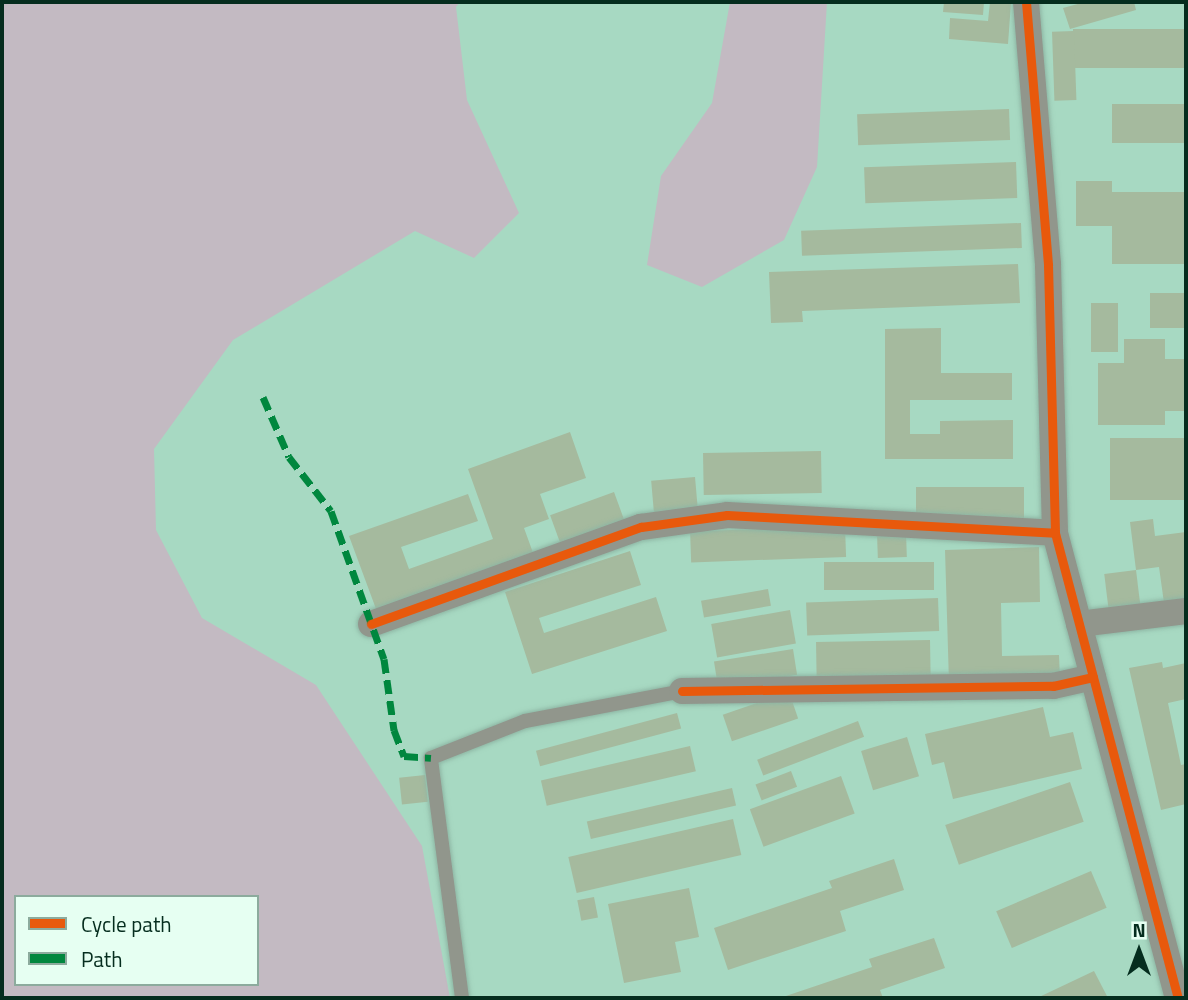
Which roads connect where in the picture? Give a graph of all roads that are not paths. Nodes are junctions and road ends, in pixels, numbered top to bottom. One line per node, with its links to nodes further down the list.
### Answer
1 (1026, 2): 2 (street)
2 (1055, 533): 4 (street); 5 (street)
3 (1186, 611): 5 (street)
4 (371, 624)
5 (1079, 624): 6 (street)
6 (1093, 677): 7 (street); 9 (street)
7 (682, 691): 8 (lane)
8 (462, 998)
9 (1178, 998)

